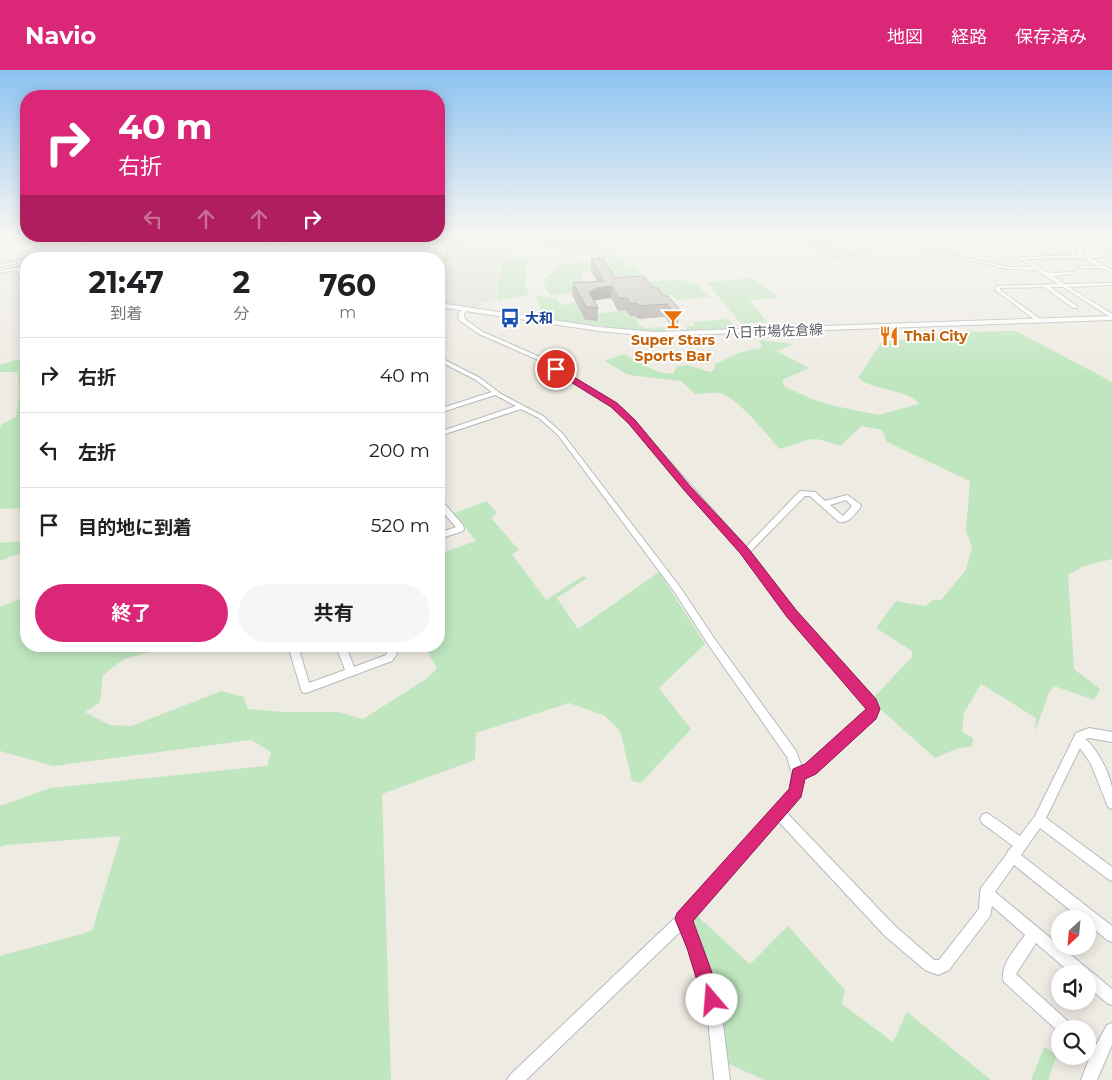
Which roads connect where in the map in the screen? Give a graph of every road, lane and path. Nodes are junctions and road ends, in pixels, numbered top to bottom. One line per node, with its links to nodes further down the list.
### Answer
1 (1056, 281): 4 (street)
2 (1112, 284): 4 (street)
3 (1044, 286): 4 (street); 5 (street); 11 (street)
4 (1064, 286): 6 (street)
5 (1064, 299): 6 (street); 8 (street)
6 (1084, 299): 10 (street)
7 (445, 306): 9 (main road, 八日市場佐倉線)
8 (1076, 307)
9 (464, 310): 11 (main road, 八日市場佐倉線); 20 (street)
10 (1111, 319): 11 (main road, 八日市場佐倉線)
11 (1040, 321)
12 (445, 362): 13 (street)
13 (496, 393): 14 (street); 15 (street)
14 (521, 406): 16 (street); 27 (street)
15 (445, 409)
16 (445, 430)
17 (824, 504): 20 (street)
18 (445, 512): 19 (street)
19 (445, 534)
20 (744, 550): 27 (street)
21 (295, 652): 24 (street)
22 (343, 652): 24 (street)
23 (391, 652): 24 (street)
24 (351, 672)
25 (1112, 737): 26 (street)
26 (1078, 740): 28 (street); 31 (street)
27 (798, 774): 29 (street)
28 (1112, 803)
29 (778, 812): 35 (street); 36 (street)
30 (986, 819): 32 (street)
31 (1038, 820): 32 (street); 34 (street)
32 (1021, 844): 33 (street)
33 (1012, 855): 35 (street); 38 (street)
34 (1112, 875)
35 (986, 893): 37 (street)
36 (684, 919): 46 (street); 47 (street)
37 (1034, 934): 39 (street); 42 (street)
38 (1112, 934)
39 (1072, 965)
40 (1096, 985): 41 (street)
41 (1112, 998)
42 (1056, 1020)
43 (1112, 1030): 44 (street)
44 (1096, 1049)
45 (1091, 1065): 48 (street)
46 (515, 1080)
47 (722, 1080)
48 (1089, 1080)

